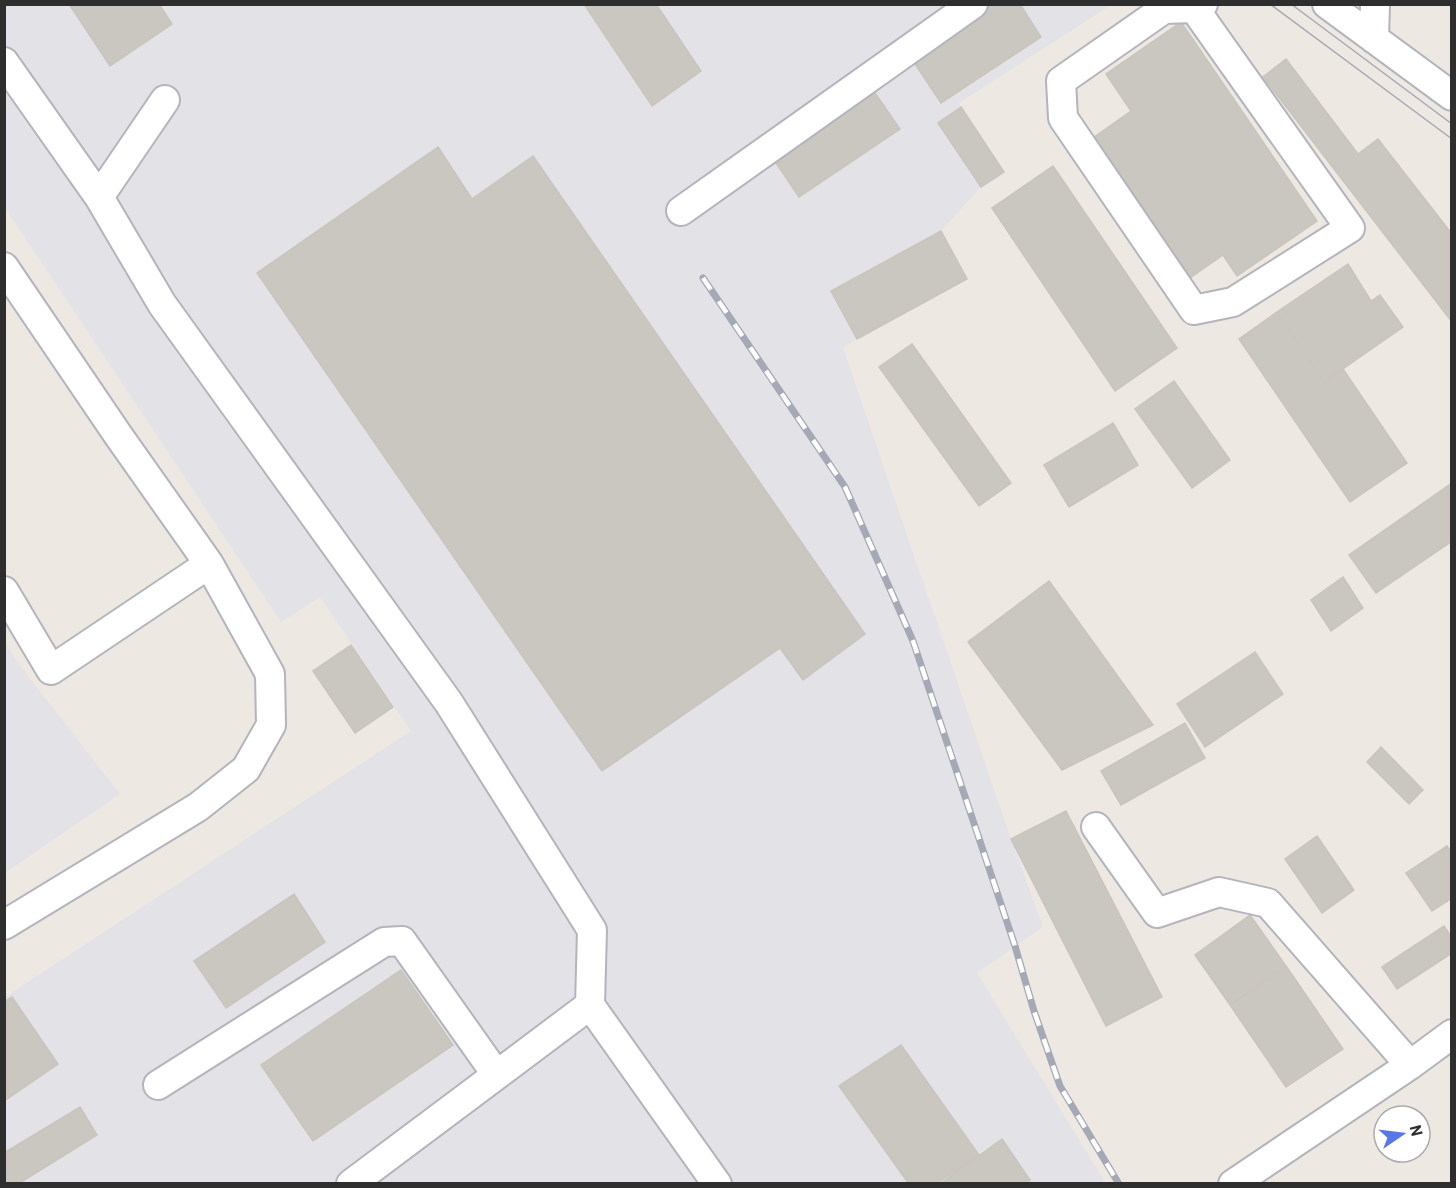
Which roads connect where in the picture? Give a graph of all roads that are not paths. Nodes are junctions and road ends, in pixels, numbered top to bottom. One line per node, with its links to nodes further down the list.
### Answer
1 (973, 4): 10 (street)
2 (1327, 4): 5 (street)
3 (1374, 4): 5 (street)
4 (1199, 6): 4 (street)
5 (1374, 39): 7 (street)
6 (4, 62): 9 (street)
7 (1452, 96)
8 (165, 100): 9 (street)
9 (99, 197): 16 (street)
10 (681, 211)
11 (4, 267): 12 (street)
12 (209, 564): 13 (street); 15 (street)
13 (4, 591)
14 (1096, 827): 18 (street)
15 (4, 925)
16 (590, 1005): 19 (street); 22 (street)
17 (1452, 1034): 18 (street)
18 (1410, 1065): 23 (street)
19 (496, 1074): 20 (street); 21 (street)
20 (158, 1085)
21 (351, 1184)
22 (717, 1184)
23 (1233, 1184)

